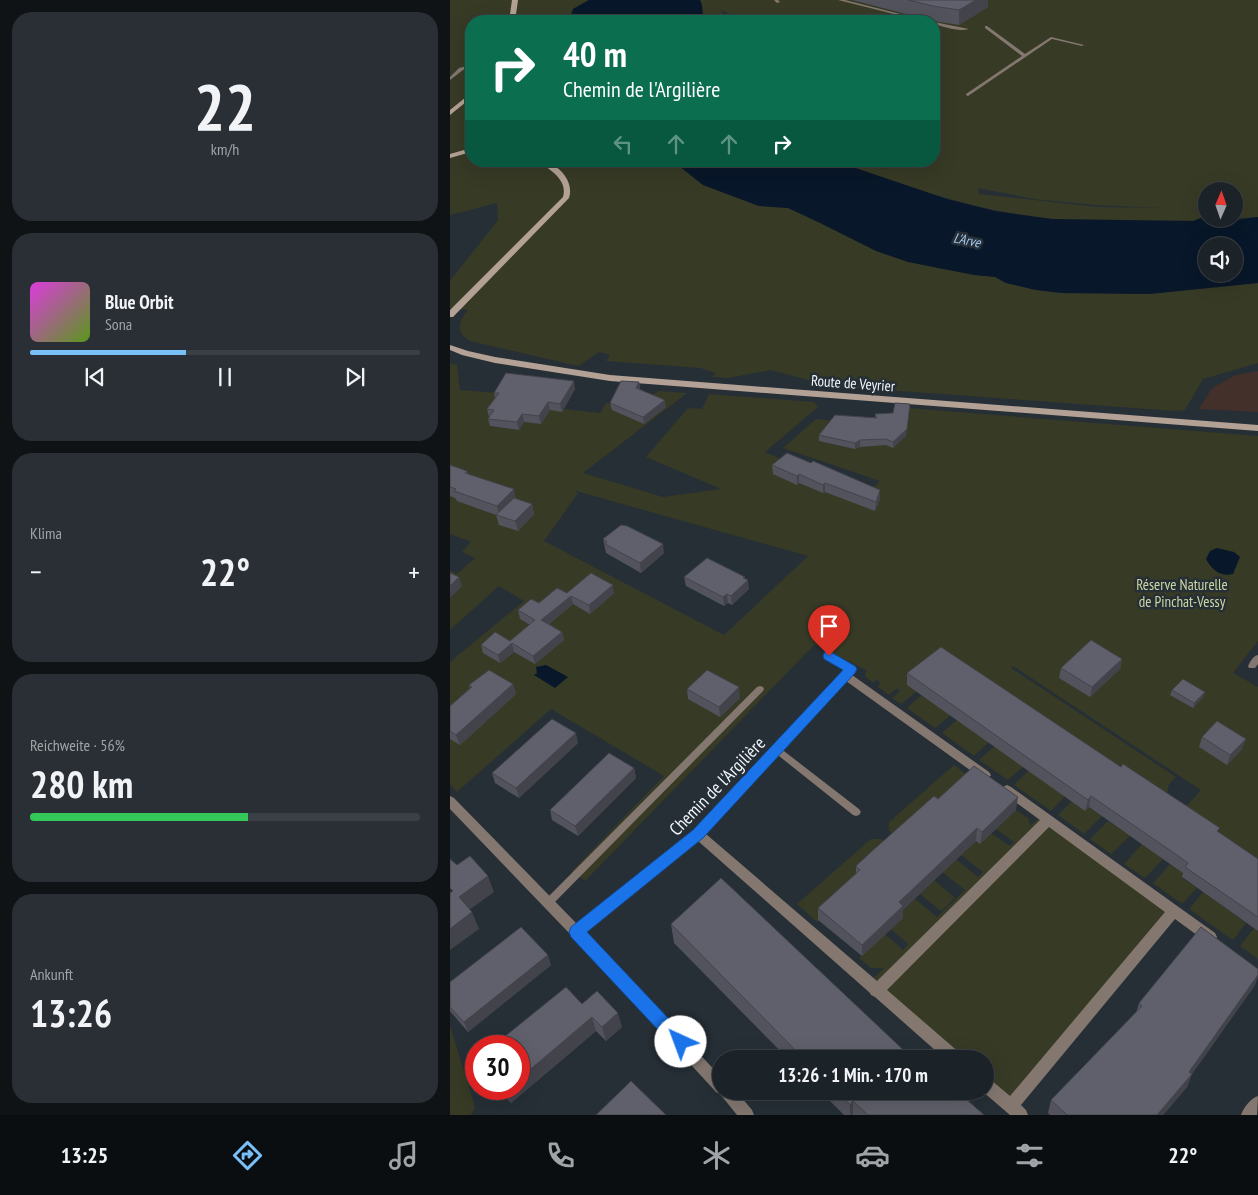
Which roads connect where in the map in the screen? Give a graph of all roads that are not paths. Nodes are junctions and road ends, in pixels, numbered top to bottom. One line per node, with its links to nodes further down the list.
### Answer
1 (515, 0): 3 (main road)
2 (840, 0): 4 (lane)
3 (513, 15)
4 (901, 15)
5 (940, 24): 7 (lane)
6 (986, 27): 9 (lane)
7 (967, 29)
8 (1082, 45): 9 (lane)
9 (1024, 56): 12 (lane)
10 (465, 68): 11 (lane)
11 (450, 79)
12 (968, 95)
13 (465, 99): 14 (main road)
14 (450, 113)
15 (465, 152): 16 (main road)
16 (450, 156)
17 (550, 167): 18 (main road)
18 (450, 315)
19 (450, 347): 20 (main road, Route de Veyrier)
20 (1258, 428)
21 (829, 656): 24 (street)
22 (1258, 658): 23 (lane)
23 (1252, 666)
24 (845, 676): 26 (street, Chemin de l'Argilière); 29 (street)
25 (760, 689): 31 (lane)
26 (777, 750): 28 (lane); 30 (street, Chemin de l'Argilière)
27 (450, 801): 31 (street)
28 (856, 812)
29 (1048, 820): 32 (street); 35 (street)
30 (698, 834): 33 (street, Chemin de l'Argilière); 35 (street)
31 (548, 902): 33 (street)
32 (1174, 911): 34 (street); 41 (street)
33 (576, 932): 37 (street)
34 (1220, 944)
35 (876, 991): 36 (street)
36 (945, 1050)
37 (712, 1077)
38 (994, 1092): 41 (street)
39 (734, 1100): 42 (street)
40 (1258, 1103): 43 (street)
41 (1016, 1110)
42 (748, 1115)
43 (1248, 1115)

